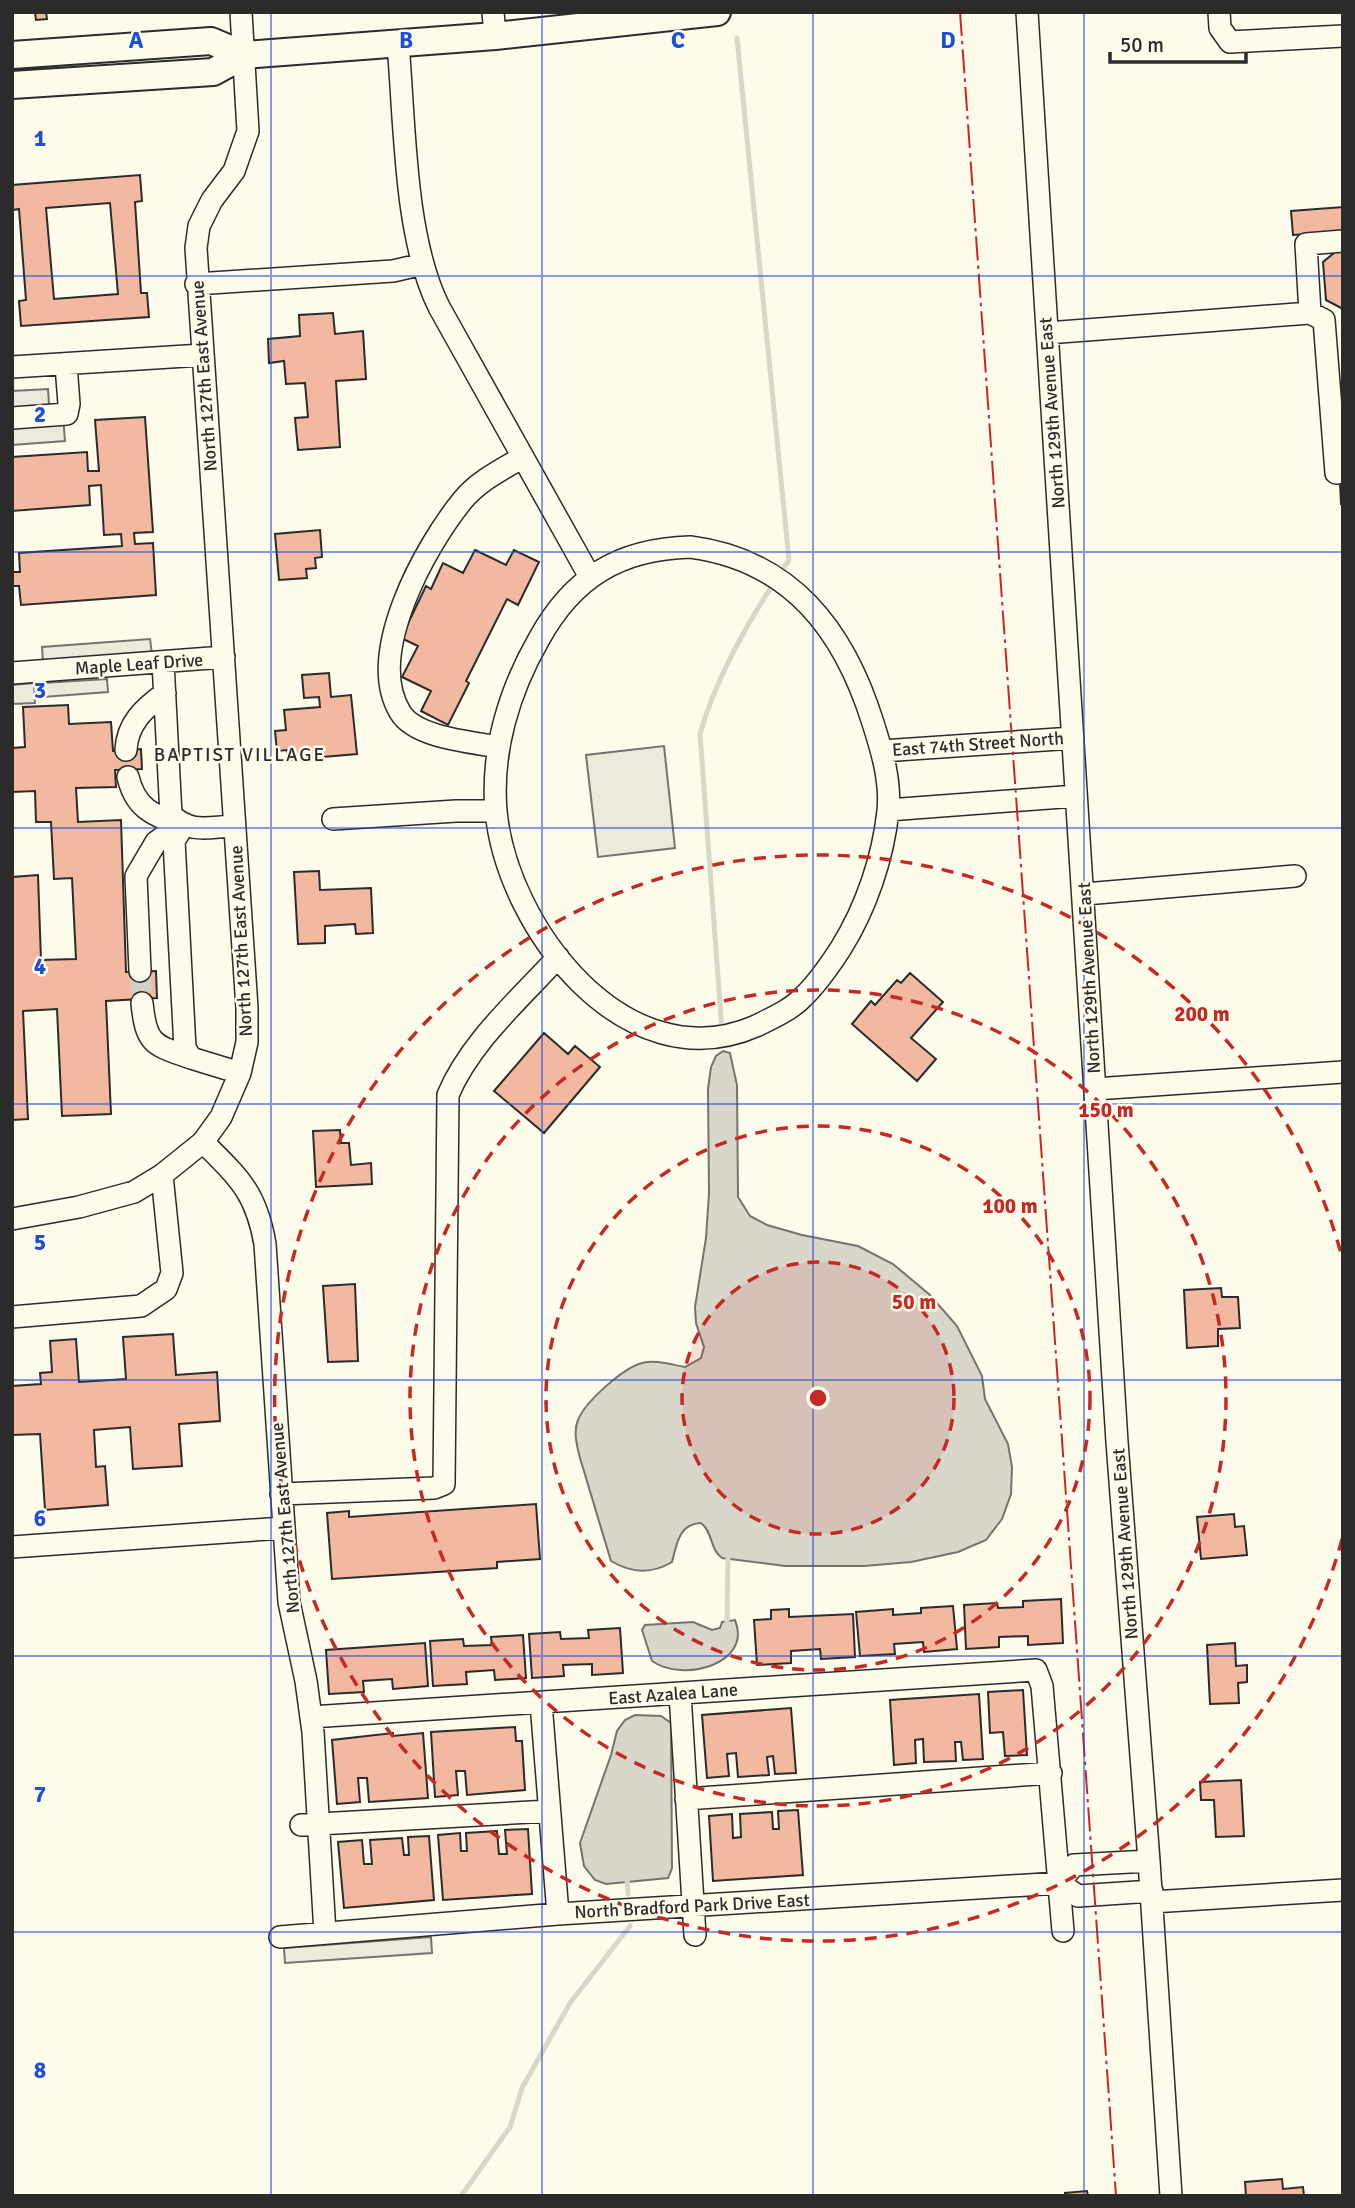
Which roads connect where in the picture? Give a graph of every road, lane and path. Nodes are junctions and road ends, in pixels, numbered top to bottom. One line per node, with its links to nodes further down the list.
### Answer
1 (241, 12): 9 (street, North 127th East Avenue)
2 (718, 12): 5 (main road)
3 (1027, 12): 15 (street, North 129th Avenue East)
4 (1219, 12): 6 (street)
5 (494, 24): 7 (main road)
6 (1343, 36)
7 (398, 44): 9 (main road); 12 (street)
8 (12, 55): 9 (main road)
9 (244, 55): 10 (main road); 13 (street, North 127th East Avenue)
10 (12, 85)
11 (1343, 241): 14 (street)
12 (423, 264): 13 (street); 21 (street)
13 (196, 284): 16 (street, North 127th East Avenue)
14 (1326, 317): 15 (street); 19 (street)
15 (1047, 333): 28 (street, North 129th Avenue East)
16 (202, 355): 17 (street); 24 (street, North 127th East Avenue)
17 (66, 365): 18 (street); 20 (street)
18 (12, 367)
19 (1337, 396): 22 (street)
20 (12, 418)
21 (523, 457): 23 (street); 29 (street)
22 (1343, 472)
23 (590, 577): 29 (street, East 74th Street North); 31 (street, East 74th Street North)
24 (225, 657): 25 (street, Maple Leaf Drive); 38 (street, North 127th East Avenue)
25 (163, 662): 26 (street, Maple Leaf Drive); 27 (street)
26 (12, 673)
27 (164, 693): 30 (street); 37 (street)
28 (1073, 738): 31 (street, East 74th Street North); 33 (street, North 129th Avenue East)
29 (499, 747): 35 (street, East 74th Street North)
30 (126, 750)
31 (882, 751): 34 (street, East 74th Street North)
32 (128, 777): 37 (street)
33 (1076, 796): 34 (street); 40 (street, North 129th Avenue East)
34 (888, 810): 41 (street, East 74th Street North)
35 (496, 811): 36 (street); 41 (street, East 74th Street North)
36 (333, 819)
37 (181, 825): 38 (street); 42 (street); 44 (street)
38 (234, 826): 46 (street, North 127th East Avenue)
39 (1295, 876): 40 (street)
40 (1085, 894): 47 (street, North 129th Avenue East)
41 (558, 957): 52 (street)
42 (140, 971)
43 (142, 1003): 44 (street)
44 (191, 1058): 46 (street)
45 (1343, 1072): 47 (street)
46 (240, 1073): 48 (street, North 127th East Avenue)
47 (1095, 1089): 62 (street, North 129th Avenue East)
48 (203, 1142): 49 (street); 52 (street, North 127th East Avenue)
49 (162, 1175): 50 (street); 51 (street)
50 (12, 1219)
51 (12, 1317)
52 (281, 1494): 53 (street, North 127th East Avenue)
53 (283, 1528): 54 (street); 57 (street, North 127th East Avenue)
54 (12, 1547)
55 (680, 1694): 56 (street, East Azalea Lane); 58 (street, East Azalea Lane); 59 (street)
56 (541, 1703): 57 (street, East Azalea Lane); 60 (street)
57 (311, 1717): 61 (street, North 127th East Avenue)
58 (1051, 1773): 59 (street); 63 (street)
59 (687, 1799): 66 (street)
60 (549, 1811): 61 (street); 67 (street)
61 (310, 1824): 69 (street, North 127th East Avenue)
62 (1150, 1861): 63 (street); 65 (street, North 129th Avenue East)
63 (1059, 1883): 65 (street, North Bradford Park Drive East); 66 (street, North Bradford Park Drive East); 68 (street)
64 (1343, 1890): 65 (street, North Bradford Park Drive East)
65 (1152, 1897): 72 (street, North 129th Avenue East)
66 (693, 1906): 67 (street, North Bradford Park Drive East); 70 (street)
67 (558, 1914): 69 (street, North Bradford Park Drive East)
68 (1063, 1931)
69 (325, 1933): 71 (street, North Bradford Park Drive East)
70 (695, 1936)
71 (280, 1937)
72 (1171, 2196)

